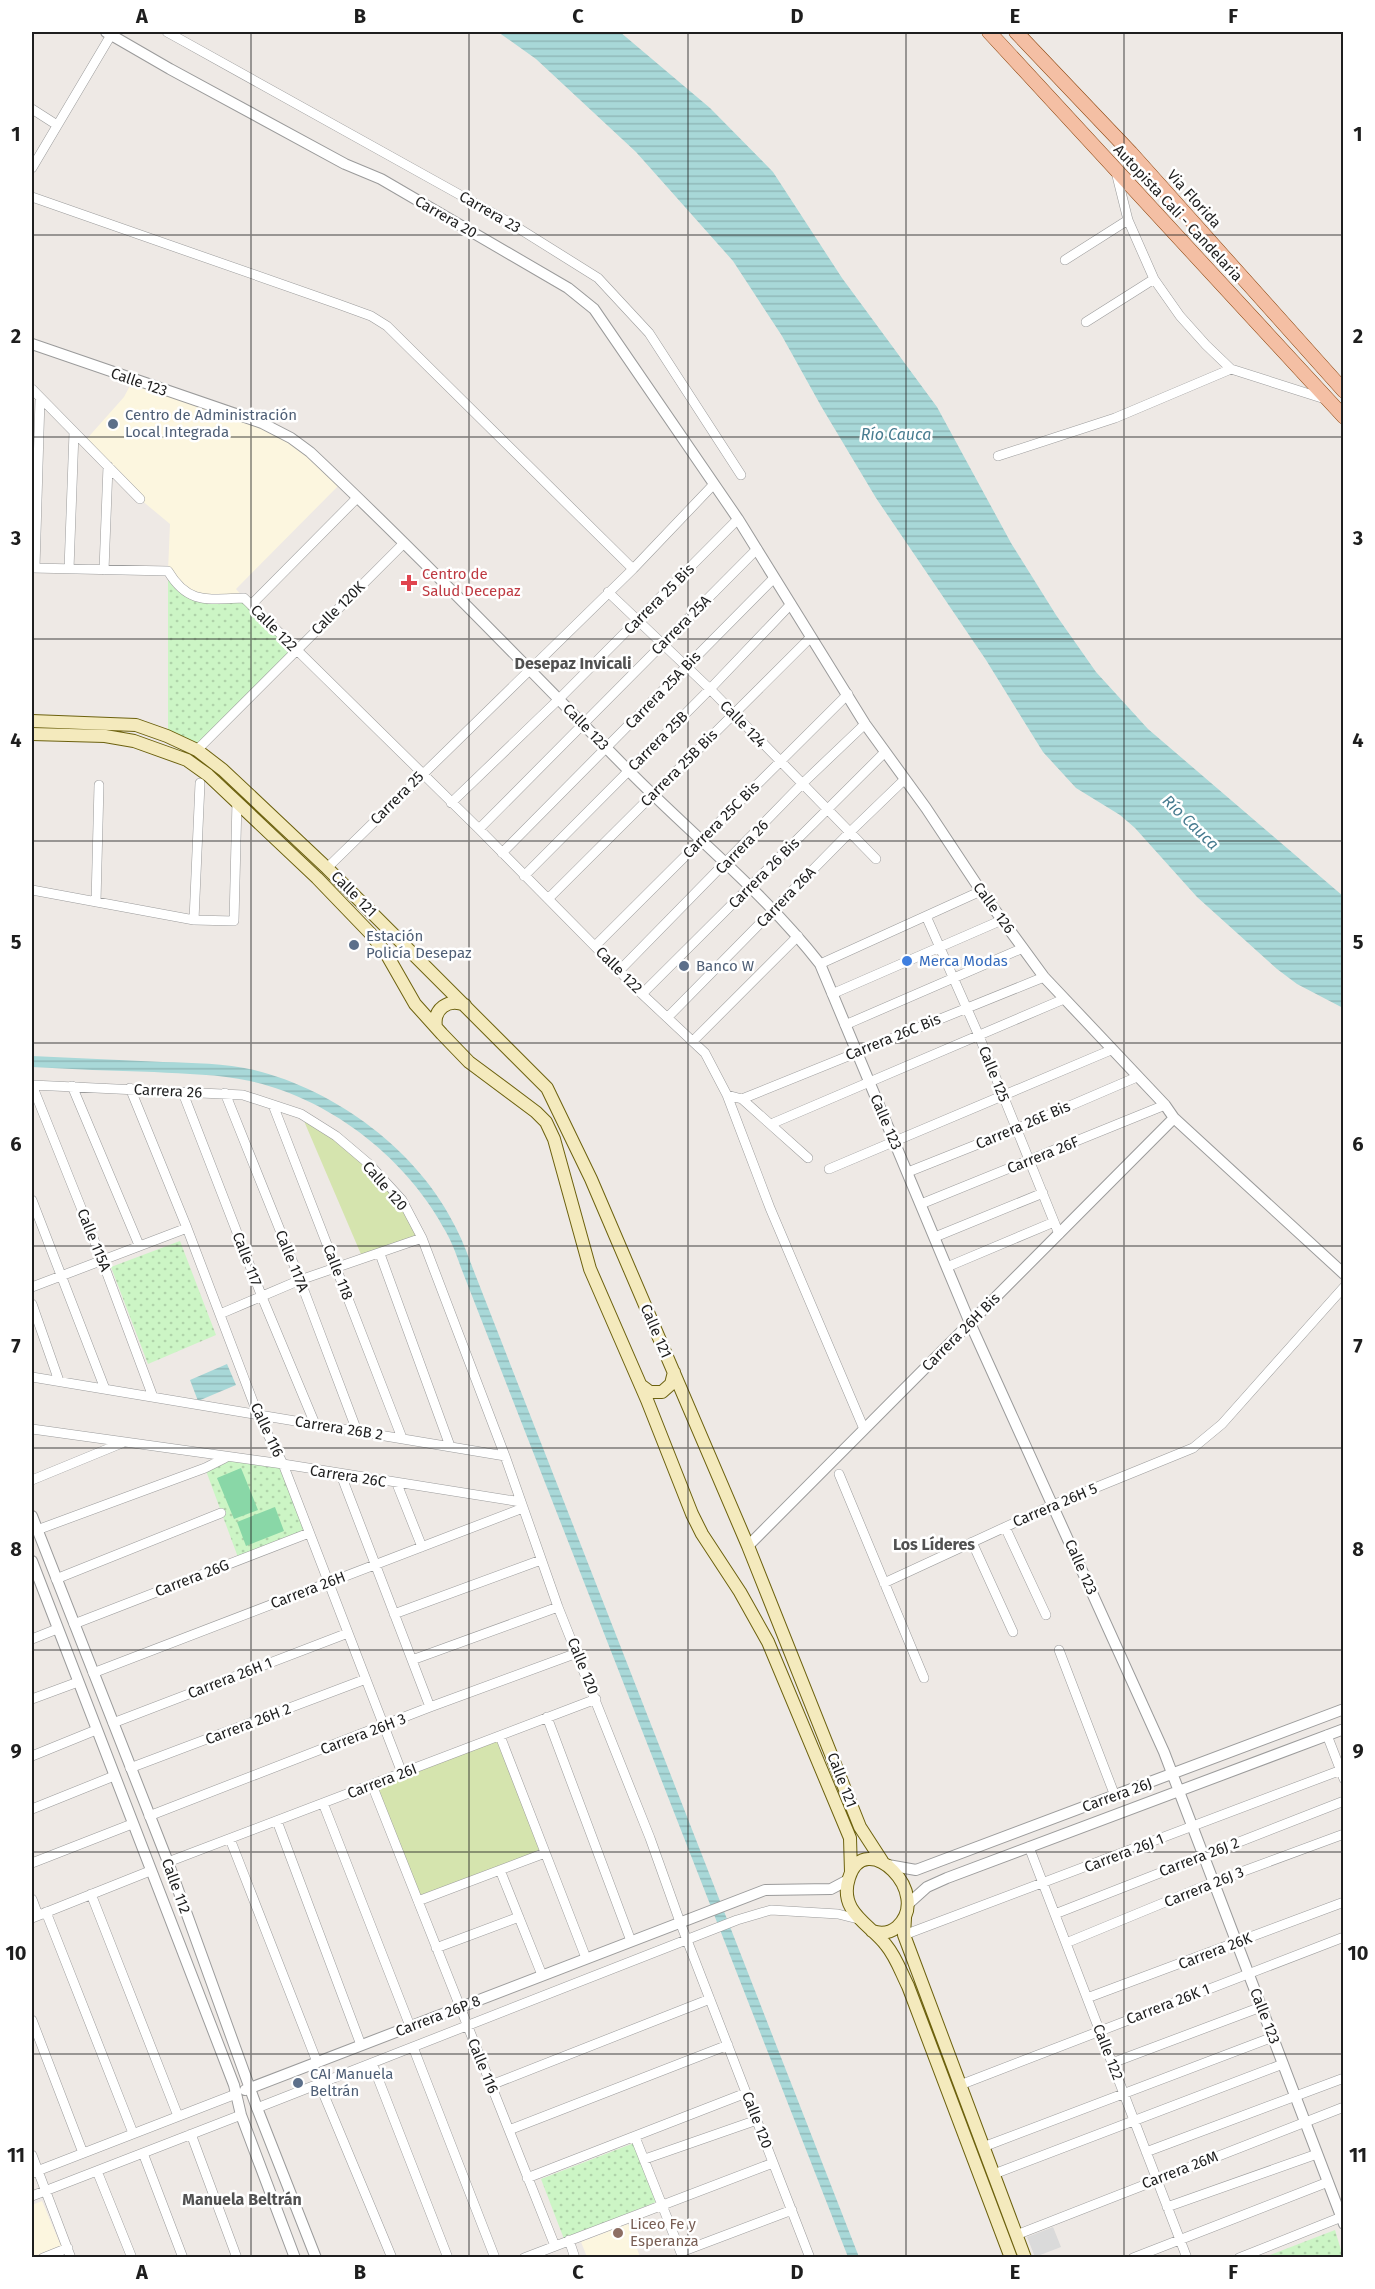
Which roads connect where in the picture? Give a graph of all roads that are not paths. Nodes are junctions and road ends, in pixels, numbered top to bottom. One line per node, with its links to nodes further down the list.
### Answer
1 (167, 32): 24 (street, Carrera 23)
2 (989, 32): 8 (main road, Autopista Cali - Candelaria)
3 (1016, 32): 17 (main road, Via Florida)
4 (109, 33): 6 (street); 25 (street, Carrera 20)
5 (32, 109): 6 (street)
6 (57, 125): 7 (street)
7 (32, 168)
8 (1116, 170): 10 (street); 19 (main road, Autopista Cali - Candelaria)
9 (32, 197): 32 (street)
10 (1128, 219): 11 (street); 12 (street)
11 (1065, 260)
12 (1154, 279): 13 (street); 15 (street)
13 (1086, 322)
14 (32, 344): 26 (street, Calle 123)
15 (1231, 369): 19 (street); 22 (street)
16 (32, 389): 18 (street)
17 (1344, 391)
18 (40, 398): 21 (street); 31 (street)
19 (1328, 400): 20 (main road, Autopista Cali - Candelaria)
20 (1344, 417)
21 (74, 432): 23 (street); 33 (street)
22 (998, 456)
23 (108, 466): 27 (street); 34 (street)
24 (741, 475)
25 (714, 484): 28 (street, Calle 126); 32 (street, Carrera 25)
26 (357, 498): 29 (street, Calle 123); 37 (street)
27 (140, 499)
28 (738, 519): 30 (street, Calle 126); 39 (street, Carrera 25 Bis)
29 (404, 543): 42 (street, Calle 120K); 44 (street, Calle 123)
30 (757, 549): 35 (street, Calle 126); 41 (street, Carrera 25A)
31 (34, 568): 33 (street)
32 (633, 568): 36 (street, Carrera 25)
33 (69, 569): 34 (street)
34 (104, 570): 37 (street)
35 (774, 578): 38 (street, Calle 126); 43 (street, Carrera 25A Bis)
36 (608, 592): 39 (street, Calle 124); 44 (street, Carrera 25)
37 (247, 601): 42 (street, Calle 122)
38 (791, 604): 40 (street, Calle 126); 45 (street, Carrera 25B)
39 (638, 620): 41 (street, Calle 124); 47 (street, Carrera 25 Bis)
40 (811, 637): 46 (street, Calle 126); 48 (street, Carrera 25B Bis)
41 (663, 643): 43 (street, Calle 124); 50 (street, Carrera 25A)
42 (296, 650): 54 (street, Calle 120K); 58 (street, Calle 122)
43 (686, 666): 45 (street, Calle 124); 53 (street, Carrera 25A Bis)
44 (530, 669): 47 (street, Calle 123); 58 (street, Carrera 25)
45 (710, 689): 48 (street, Calle 124); 57 (street, Carrera 25B)
46 (848, 694): 51 (street, Calle 126); 56 (street, Carrera 25C Bis)
47 (559, 699): 50 (street, Calle 123); 65 (street, Carrera 25 Bis)
48 (733, 713): 56 (street, Calle 124); 63 (street, Carrera 25B Bis)
49 (32, 721): 54 (main road)
50 (583, 724): 53 (street, Calle 123); 67 (street, Carrera 25A)
51 (865, 724): 55 (street, Calle 126); 61 (street, Carrera 26)
52 (32, 734): 64 (main road)
53 (607, 747): 57 (street, Calle 123); 70 (street, Carrera 25A Bis)
54 (196, 750): 73 (main road)
55 (885, 752): 59 (street, Calle 126); 66 (street, Carrera 26 Bis)
56 (780, 762): 61 (street, Calle 124); 69 (street, Carrera 25C Bis)
57 (628, 770): 63 (street, Calle 123); 74 (street, Carrera 25B)
58 (422, 774): 65 (street, Calle 122); 73 (street, Carrera 25)
59 (905, 779): 68 (street, Carrera 26A); 77 (street, Calle 126)
60 (200, 783): 82 (street)
61 (802, 784): 66 (street, Calle 124); 72 (street, Carrera 26)
62 (99, 785): 79 (street)
63 (653, 794): 69 (street, Calle 123); 78 (street, Carrera 25B Bis)
64 (237, 801): 82 (street); 99 (main road, Calle 121)
65 (451, 803): 67 (street, Calle 122)
66 (827, 810): 68 (street, Calle 124); 75 (street, Carrera 26 Bis)
67 (479, 829): 70 (street, Calle 122)
68 (849, 833): 71 (street, Calle 124); 80 (street, Carrera 26A)
69 (702, 840): 72 (street, Calle 123); 85 (street, Carrera 25C Bis)
70 (502, 853): 74 (street, Calle 122)
71 (876, 859)
72 (727, 863): 75 (street, Calle 123); 89 (street, Carrera 26)
73 (327, 868): 95 (main road, Calle 121)
74 (524, 876): 78 (street, Calle 122)
75 (751, 886): 80 (street, Calle 123); 92 (street, Carrera 26 Bis)
76 (32, 890): 79 (street)
77 (981, 891): 81 (street); 83 (street, Calle 126)
78 (548, 899): 85 (street, Calle 122)
79 (96, 902): 82 (street)
80 (773, 910): 84 (street, Calle 123); 97 (street, Carrera 26A)
81 (926, 916): 86 (street, Calle 125); 88 (street)
82 (195, 920)
83 (1002, 920): 86 (street); 87 (street, Calle 126)
84 (798, 936): 88 (street, Calle 123); 101 (street)
85 (595, 946): 89 (street, Calle 122)
86 (939, 947): 91 (street, Calle 125); 93 (street)
87 (1023, 948): 90 (street, Calle 126); 91 (street)
88 (819, 963): 93 (street, Calle 123)
89 (619, 971): 92 (street, Calle 122)
90 (1044, 977): 94 (street, Calle 126); 96 (street, Carrera 26C Bis)
91 (953, 979): 96 (street, Calle 125); 98 (street)
92 (642, 994): 97 (street, Calle 122)
93 (832, 994): 98 (street, Calle 123)
94 (1064, 999): 100 (street); 102 (street, Calle 126)
95 (466, 1006): 99 (main road); 147 (main road, Calle 121)
96 (965, 1008): 100 (street, Calle 125); 103 (street, Carrera 26C Bis)
97 (668, 1017): 101 (street, Calle 122)
98 (846, 1025): 103 (street, Calle 123)
99 (436, 1027): 150 (main road, Calle 121)
100 (979, 1036): 105 (street); 112 (street, Calle 125)
101 (693, 1041): 111 (street, Calle 122)
102 (1112, 1050): 104 (street, Calle 126); 112 (street)
103 (856, 1052): 105 (street, Calle 123); 113 (street, Carrera 26C Bis)
104 (1137, 1077): 115 (street, Calle 126); 119 (street, Carrera 26E Bis)
105 (869, 1082): 118 (street); 120 (street, Calle 123)
106 (32, 1085): 107 (street, Carrera 26); 135 (street, Calle 115A)
107 (72, 1086): 108 (street, Carrera 26); 133 (street)
108 (130, 1089): 109 (street, Carrera 26); 129 (street, Calle 116)
109 (183, 1093): 110 (street, Carrera 26); 143 (street, Calle 117)
110 (225, 1093): 114 (street, Carrera 26); 140 (street, Calle 117A)
111 (727, 1095): 113 (street); 156 (street, Calle 122)
112 (1002, 1096): 119 (street, Calle 125); 120 (street)
113 (742, 1099): 118 (street)
114 (273, 1105): 116 (street, Carrera 26); 136 (street, Calle 118)
115 (1165, 1105): 117 (street, Calle 126); 122 (street, Carrera 26F)
116 (301, 1114): 131 (street, Calle 120)
117 (1174, 1118): 130 (street, Carrera 26H Bis); 138 (street, Calle 126)
118 (771, 1124): 121 (street)
119 (1016, 1129): 122 (street, Calle 125); 124 (street, Carrera 26E Bis)
120 (894, 1141): 123 (street); 124 (street, Calle 123)
121 (808, 1158)
122 (1029, 1160): 125 (street, Calle 125); 127 (street, Carrera 26F)
123 (829, 1169)
124 (908, 1172): 127 (street, Calle 123)
125 (1043, 1193): 128 (street, Calle 125); 132 (street)
126 (32, 1200): 139 (street)
127 (921, 1204): 132 (street, Calle 123)
128 (1054, 1222): 130 (street, Calle 125); 137 (street)
129 (187, 1228): 133 (street); 145 (street, Calle 116)
130 (1059, 1234): 146 (street, Carrera 26H Bis)
131 (422, 1238): 134 (street); 161 (street, Calle 120)
132 (935, 1238): 137 (street, Calle 123)
133 (139, 1245): 135 (street)
134 (380, 1254): 136 (street); 160 (street)
135 (102, 1260): 139 (street); 152 (street, Calle 115A)
136 (337, 1267): 140 (street); 158 (street, Calle 118)
137 (947, 1267): 146 (street, Calle 123)
138 (1344, 1274)
139 (62, 1276): 141 (street); 151 (street)
140 (300, 1280): 143 (street); 157 (street, Calle 117A)
141 (32, 1287)
142 (1344, 1287): 169 (street, Carrera 26H 5)
143 (262, 1297): 145 (street); 154 (street, Calle 117)
144 (32, 1304): 149 (street)
145 (220, 1314): 153 (street, Calle 116)
146 (970, 1323): 156 (street, Carrera 26H Bis); 169 (street, Calle 123)
147 (674, 1372): 150 (main road); 176 (main road, Calle 121)
148 (32, 1377): 149 (street, Carrera 26B 2)
149 (59, 1381): 151 (street, Carrera 26B 2)
150 (641, 1385): 243 (main road, Calle 121)
151 (105, 1389): 152 (street, Carrera 26B 2)
152 (153, 1397): 153 (street, Carrera 26B 2)
153 (258, 1414): 154 (street, Carrera 26B 2); 163 (street, Calle 116)
154 (315, 1424): 157 (street, Carrera 26B 2)
155 (32, 1429): 159 (street, Carrera 26C)
156 (864, 1429): 176 (street, Carrera 26H Bis)
157 (357, 1431): 158 (street, Carrera 26B 2)
158 (402, 1438): 160 (street, Carrera 26B 2)
159 (125, 1443): 162 (street, Carrera 26C); 166 (street)
160 (450, 1446): 161 (street, Carrera 26B 2)
161 (505, 1456): 168 (street, Calle 120)
162 (225, 1458): 163 (street, Carrera 26C); 173 (street)
163 (283, 1464): 165 (street, Carrera 26C); 174 (street, Calle 116)
164 (839, 1474): 183 (street)
165 (341, 1475): 167 (street, Carrera 26C); 180 (street)
166 (32, 1480)
167 (397, 1484): 168 (street, Carrera 26C); 177 (street)
168 (522, 1505): 177 (street, Carrera 26H); 178 (street, Calle 120)
169 (1053, 1505): 172 (street, Carrera 26H 5); 211 (street, Calle 123)
170 (221, 1513): 181 (street)
171 (32, 1516): 173 (street, Calle 112)
172 (1005, 1527): 175 (street, Carrera 26H 5); 187 (street)
173 (37, 1530): 181 (street, Calle 112)
174 (309, 1533): 182 (street, Calle 116); 188 (street, Carrera 26G)
175 (972, 1542): 183 (street, Carrera 26H 5); 190 (street)
176 (748, 1546): 240 (main road, Calle 121)
177 (422, 1547): 180 (street, Carrera 26H)
178 (541, 1560): 185 (street, Calle 120); 186 (street)
179 (32, 1561): 184 (street, Calle 112)
180 (375, 1564): 182 (street, Carrera 26H); 186 (street)
181 (56, 1579): 188 (street, Calle 112)
182 (328, 1582): 191 (street, Calle 116); 196 (street, Carrera 26H)
183 (884, 1582): 197 (street)
184 (36, 1585): 189 (street, Calle 112)
185 (558, 1607): 194 (street, Calle 120); 195 (street)
186 (394, 1614): 195 (street)
187 (1046, 1615)
188 (74, 1624): 196 (street, Calle 112)
189 (57, 1629): 192 (street); 199 (street, Calle 112)
190 (1013, 1632)
191 (348, 1633): 198 (street, Calle 116); 205 (street, Carrera 26H 1)
192 (32, 1639)
193 (1059, 1650): 223 (street)
194 (577, 1653): 201 (street, Calle 120); 202 (street, Carrera 26H 3)
195 (412, 1660): 202 (street)
196 (93, 1673): 205 (street, Calle 112)
197 (924, 1678)
198 (366, 1679): 206 (street, Calle 116); 214 (street, Carrera 26H 2)
199 (78, 1682): 200 (street); 208 (street, Calle 112)
200 (32, 1699)
201 (596, 1699): 204 (street, Carrera 26I); 255 (street, Calle 120)
202 (430, 1707): 206 (street, Carrera 26H 3)
203 (1344, 1709): 213 (street, Carrera 26J)
204 (547, 1717): 210 (street, Carrera 26I); 259 (street)
205 (113, 1723): 214 (street, Calle 112)
206 (384, 1725): 215 (street, Calle 116); 229 (street, Carrera 26H 3)
207 (1344, 1729): 209 (street, Carrera 26J)
208 (96, 1730): 212 (street); 218 (street, Calle 112)
209 (1327, 1735): 216 (street); 220 (street, Carrera 26J)
210 (500, 1736): 215 (street, Carrera 26I); 236 (street)
211 (1164, 1752): 213 (street); 217 (street, Calle 123); 219 (street)
212 (32, 1756)
213 (1192, 1767): 217 (street, Carrera 26J)
214 (130, 1768): 229 (street, Calle 112)
215 (402, 1773): 221 (street, Carrera 26I)
216 (1342, 1773): 232 (street, Carrera 26J 1)
217 (1173, 1774): 219 (street, Carrera 26J); 222 (street, Calle 123)
218 (114, 1776): 227 (street); 231 (street, Calle 112)
219 (1153, 1782): 223 (street, Carrera 26J)
220 (1199, 1784): 222 (street, Carrera 26J); 228 (street)
221 (372, 1785): 226 (street, Carrera 26I); 248 (street, Calle 116)
222 (1180, 1791): 224 (street, Carrera 26J); 228 (street, Calle 123)
223 (1115, 1796): 240 (street, Carrera 26J)
224 (1159, 1799): 228 (street); 235 (street, Carrera 26J)
225 (1344, 1801): 237 (street, Carrera 26J 2)
226 (323, 1803): 230 (street, Carrera 26I); 272 (street)
227 (32, 1809)
228 (1187, 1812): 232 (street, Calle 123)
229 (149, 1816): 239 (street, Calle 112)
230 (277, 1821): 234 (street, Carrera 26I); 276 (street)
231 (132, 1824): 238 (street); 242 (street, Calle 112)
232 (1193, 1827): 237 (street, Calle 123); 245 (street, Carrera 26J 1)
233 (1344, 1834): 244 (street, Carrera 26J 3)
234 (230, 1839): 239 (street, Carrera 26I); 279 (street)
235 (1029, 1847): 245 (street, Calle 122); 250 (street, Carrera 26J)
236 (545, 1853): 241 (street); 264 (street)
237 (1204, 1855): 244 (street, Calle 123); 251 (street, Carrera 26J 2)
238 (32, 1863)
239 (168, 1863): 287 (street, Calle 112)
240 (885, 1863): 243 (main road); 250 (main road)
241 (500, 1870): 248 (street); 253 (street)
242 (150, 1871): 246 (street); 290 (street, Calle 112)
243 (850, 1876): 254 (main road); 255 (street, Carrera 26P 8)
244 (1214, 1882): 261 (street, Carrera 26J 3); 262 (street, Calle 123)
245 (1043, 1884): 251 (street, Calle 122); 257 (street, Carrera 26J 1)
246 (91, 1894): 252 (street); 295 (street)
247 (32, 1899): 252 (street)
248 (418, 1901): 263 (street, Calle 116)
249 (1344, 1902): 262 (street, Carrera 26K)
250 (906, 1909): 256 (main road); 257 (main road)
251 (1055, 1914): 261 (street, Calle 122)
252 (38, 1915): 300 (street)
253 (519, 1917): 263 (street); 266 (street)
254 (858, 1919): 256 (main road); 260 (street, Carrera 26P 8)
255 (680, 1922): 259 (street, Carrera 26P 8); 260 (street, Calle 120)
256 (872, 1931): 341 (main road)
257 (904, 1935): 286 (main road)
258 (1344, 1937): 265 (street, Carrera 26K 1)
259 (631, 1941): 264 (street, Carrera 26P 8)
260 (687, 1941): 268 (street, Calle 120); 273 (street, Carrera 26P 8)
261 (1066, 1943): 267 (street, Calle 122)
262 (1237, 1943): 265 (street, Calle 123); 267 (street, Carrera 26K)
263 (436, 1948): 269 (street, Calle 116)
264 (586, 1958): 266 (street, Carrera 26P 8)
265 (1249, 1973): 270 (street, Calle 123); 274 (street, Carrera 26K 1)
266 (542, 1976): 269 (street, Carrera 26P 8)
267 (1087, 1998): 274 (street, Calle 122)
268 (710, 1999): 277 (street, Calle 120); 285 (street)
269 (460, 2007): 272 (street, Carrera 26P 8); 273 (street, Calle 116)
270 (1261, 2007): 275 (street, Calle 123); 281 (street)
271 (32, 2020): 305 (street)
272 (410, 2026): 276 (street, Carrera 26P 8)
273 (467, 2026): 278 (street, Carrera 26P 8); 285 (street, Calle 116)
274 (1100, 2030): 281 (street, Calle 122); 286 (street, Carrera 26K 1)
275 (1273, 2037): 282 (street, Calle 123); 289 (street)
276 (361, 2045): 279 (street, Carrera 26P 8)
277 (728, 2045): 288 (street, Calle 120); 299 (street)
278 (413, 2047): 280 (street, Carrera 26P 8); 338 (street)
279 (317, 2062): 287 (street, Carrera 26P 8)
280 (372, 2063): 284 (street, Carrera 26P 8); 337 (street)
281 (1112, 2063): 289 (street, Calle 122)
282 (1283, 2064): 291 (street, Calle 123); 297 (street)
283 (1344, 2078): 291 (street)
284 (320, 2083): 293 (street, Carrera 26P 8); 336 (street)
285 (491, 2085): 299 (street, Calle 116)
286 (960, 2085): 303 (main road)
287 (250, 2088): 290 (street, Carrera 26P 8); 293 (street, Calle 112)
288 (747, 2093): 296 (street, Calle 120); 302 (street)
289 (1124, 2093): 297 (street, Calle 122); 303 (street)
290 (236, 2094): 294 (street, Calle 112); 295 (street, Carrera 26P 8)
291 (1295, 2096): 298 (street, Calle 123); 304 (street)
292 (1344, 2107): 298 (street, Carrera 26M)
293 (257, 2108): 335 (street, Calle 112)
294 (241, 2115): 301 (street); 334 (street, Calle 112)
295 (178, 2116): 300 (street, Carrera 26P 8)
296 (757, 2120): 309 (street); 310 (street, Calle 120)
297 (1134, 2120): 304 (street, Calle 122); 313 (street)
298 (1305, 2121): 307 (street, Calle 123); 315 (street, Carrera 26M)
299 (508, 2130): 314 (street, Calle 116)
300 (133, 2133): 305 (street, Carrera 26P 8)
301 (191, 2134): 306 (street); 333 (street)
302 (635, 2137): 309 (street); 314 (street)
303 (983, 2147): 313 (main road)
304 (1146, 2152): 315 (street, Calle 122)
305 (82, 2153): 311 (street, Carrera 26P 8)
306 (143, 2153): 312 (street); 332 (street)
307 (1317, 2154): 316 (street, Calle 123); 320 (street)
308 (32, 2155): 311 (street)
309 (645, 2159): 319 (street)
310 (773, 2163): 319 (street); 321 (street, Calle 120)
311 (34, 2171): 317 (street)
312 (97, 2171): 317 (street); 331 (street)
313 (993, 2174): 323 (main road)
314 (527, 2178): 326 (street, Calle 116)
315 (1156, 2179): 320 (street, Calle 122); 323 (street, Carrera 26M)
316 (1328, 2182): 322 (street, Calle 123); 324 (street)
317 (45, 2191): 318 (street); 327 (street)
318 (32, 2196)
319 (662, 2205): 325 (street); 328 (street)
320 (1167, 2207): 324 (street, Calle 122)
321 (792, 2210): 328 (street); 329 (street, Calle 120)
322 (1343, 2219): 345 (street)
323 (1016, 2235): 342 (main road)
324 (1179, 2238): 343 (street); 344 (street, Calle 122)
325 (569, 2240): 326 (street); 340 (street)
326 (555, 2246): 339 (street)
327 (69, 2253): 330 (street)
328 (682, 2255)
329 (809, 2257)
330 (43, 2258)
331 (132, 2258)
332 (183, 2258)
333 (237, 2258)
334 (295, 2258)
335 (316, 2258)
336 (392, 2258)
337 (448, 2258)
338 (495, 2258)
339 (524, 2258)
340 (575, 2258)
341 (1011, 2258)
342 (1025, 2258)
343 (1133, 2258)
344 (1187, 2258)
345 (1239, 2258)

